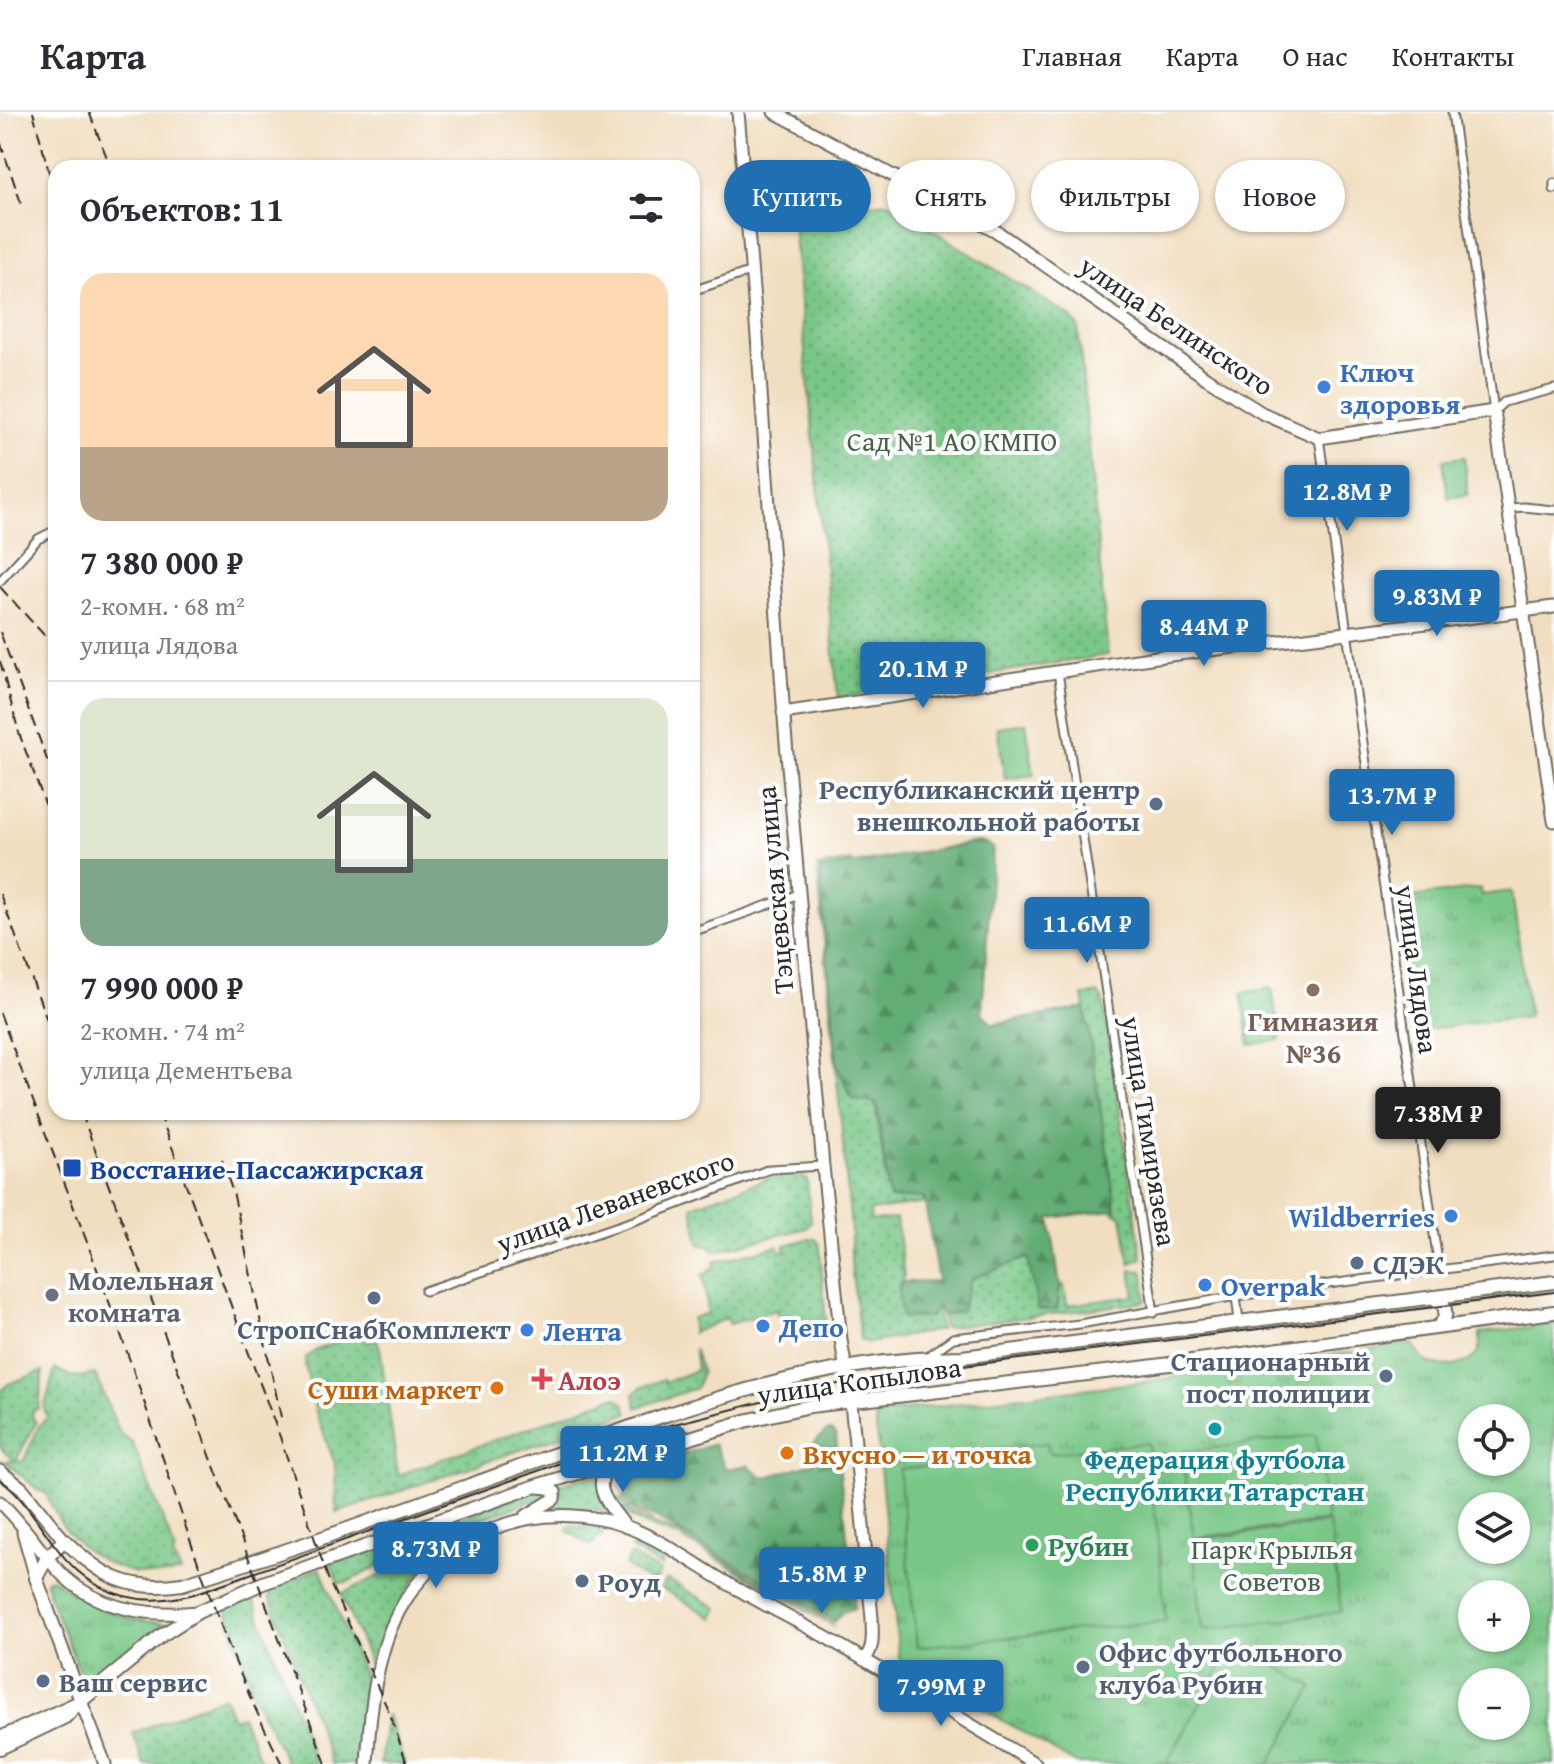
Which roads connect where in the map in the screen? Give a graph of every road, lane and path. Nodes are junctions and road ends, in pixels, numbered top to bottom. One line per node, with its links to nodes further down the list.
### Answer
1 (738, 112): 6 (main road, Тэцевская улица)
2 (774, 112): 10 (main road, улица Белинского)
3 (1452, 112): 9 (street)
4 (1554, 183): 5 (street)
5 (1554, 189)
6 (752, 271): 7 (street); 19 (main road, Тэцевская улица)
7 (700, 288)
8 (1554, 389): 9 (street)
9 (1494, 411): 10 (main road); 11 (main road)
10 (1319, 438): 17 (street, улица Лядова)
11 (1509, 508): 12 (street); 16 (main road)
12 (1554, 510)
13 (48, 534): 14 (street)
14 (0, 581)
15 (1554, 607): 16 (main road)
16 (1524, 611): 17 (main road); 20 (main road)
17 (1346, 632): 18 (main road); 25 (street, улица Лядова)
18 (1058, 672): 19 (main road); 31 (street, улица Тимирязева)
19 (783, 713): 21 (main road, Тэцевская улица)
20 (1554, 821)
21 (799, 894): 22 (street); 23 (main road, Тэцевская улица)
22 (700, 929)
23 (823, 1166): 27 (street, улица Леваневского); 35 (main road, Тэцевская улица)
24 (1554, 1255): 25 (street, улица Копылова)
25 (1439, 1269): 28 (street, улица Копылова)
26 (1554, 1282): 29 (main road, улица Копылова)
27 (425, 1291)
28 (1236, 1296): 31 (street, улица Копылова); 32 (street)
29 (1428, 1297): 32 (main road, улица Копылова); 33 (main road)
30 (1554, 1312): 33 (main road, улица Копылова)
31 (1154, 1313): 34 (street, улица Копылова)
32 (1239, 1321): 34 (main road, улица Копылова)
33 (1433, 1329): 36 (main road, улица Копылова)
34 (926, 1357): 35 (main road, улица Копылова)
35 (845, 1367): 36 (main road, Тэцевская улица); 44 (main road, улица Копылова)
36 (851, 1402): 37 (main road, улица Копылова); 48 (main road, Тэцевская улица)
37 (617, 1459): 39 (main road, улица Копылова); 42 (main road)
38 (0, 1471): 44 (main road)
39 (533, 1487): 41 (main road); 47 (main road, улица Копылова)
40 (0, 1502): 43 (main road)
41 (515, 1522): 42 (main road); 53 (main road)
42 (627, 1527): 48 (main road)
43 (22, 1528): 45 (main road); 46 (main road)
44 (64, 1540): 45 (main road)
45 (47, 1558): 46 (main road); 47 (main road)
46 (36, 1578): 49 (main road)
47 (198, 1612): 49 (main road, улица Копылова)
48 (864, 1660): 54 (main road)
49 (81, 1701): 50 (main road); 51 (main road); 52 (main road)
50 (0, 1738)
51 (0, 1748)
52 (105, 1764)
53 (367, 1764)
54 (1036, 1764)

